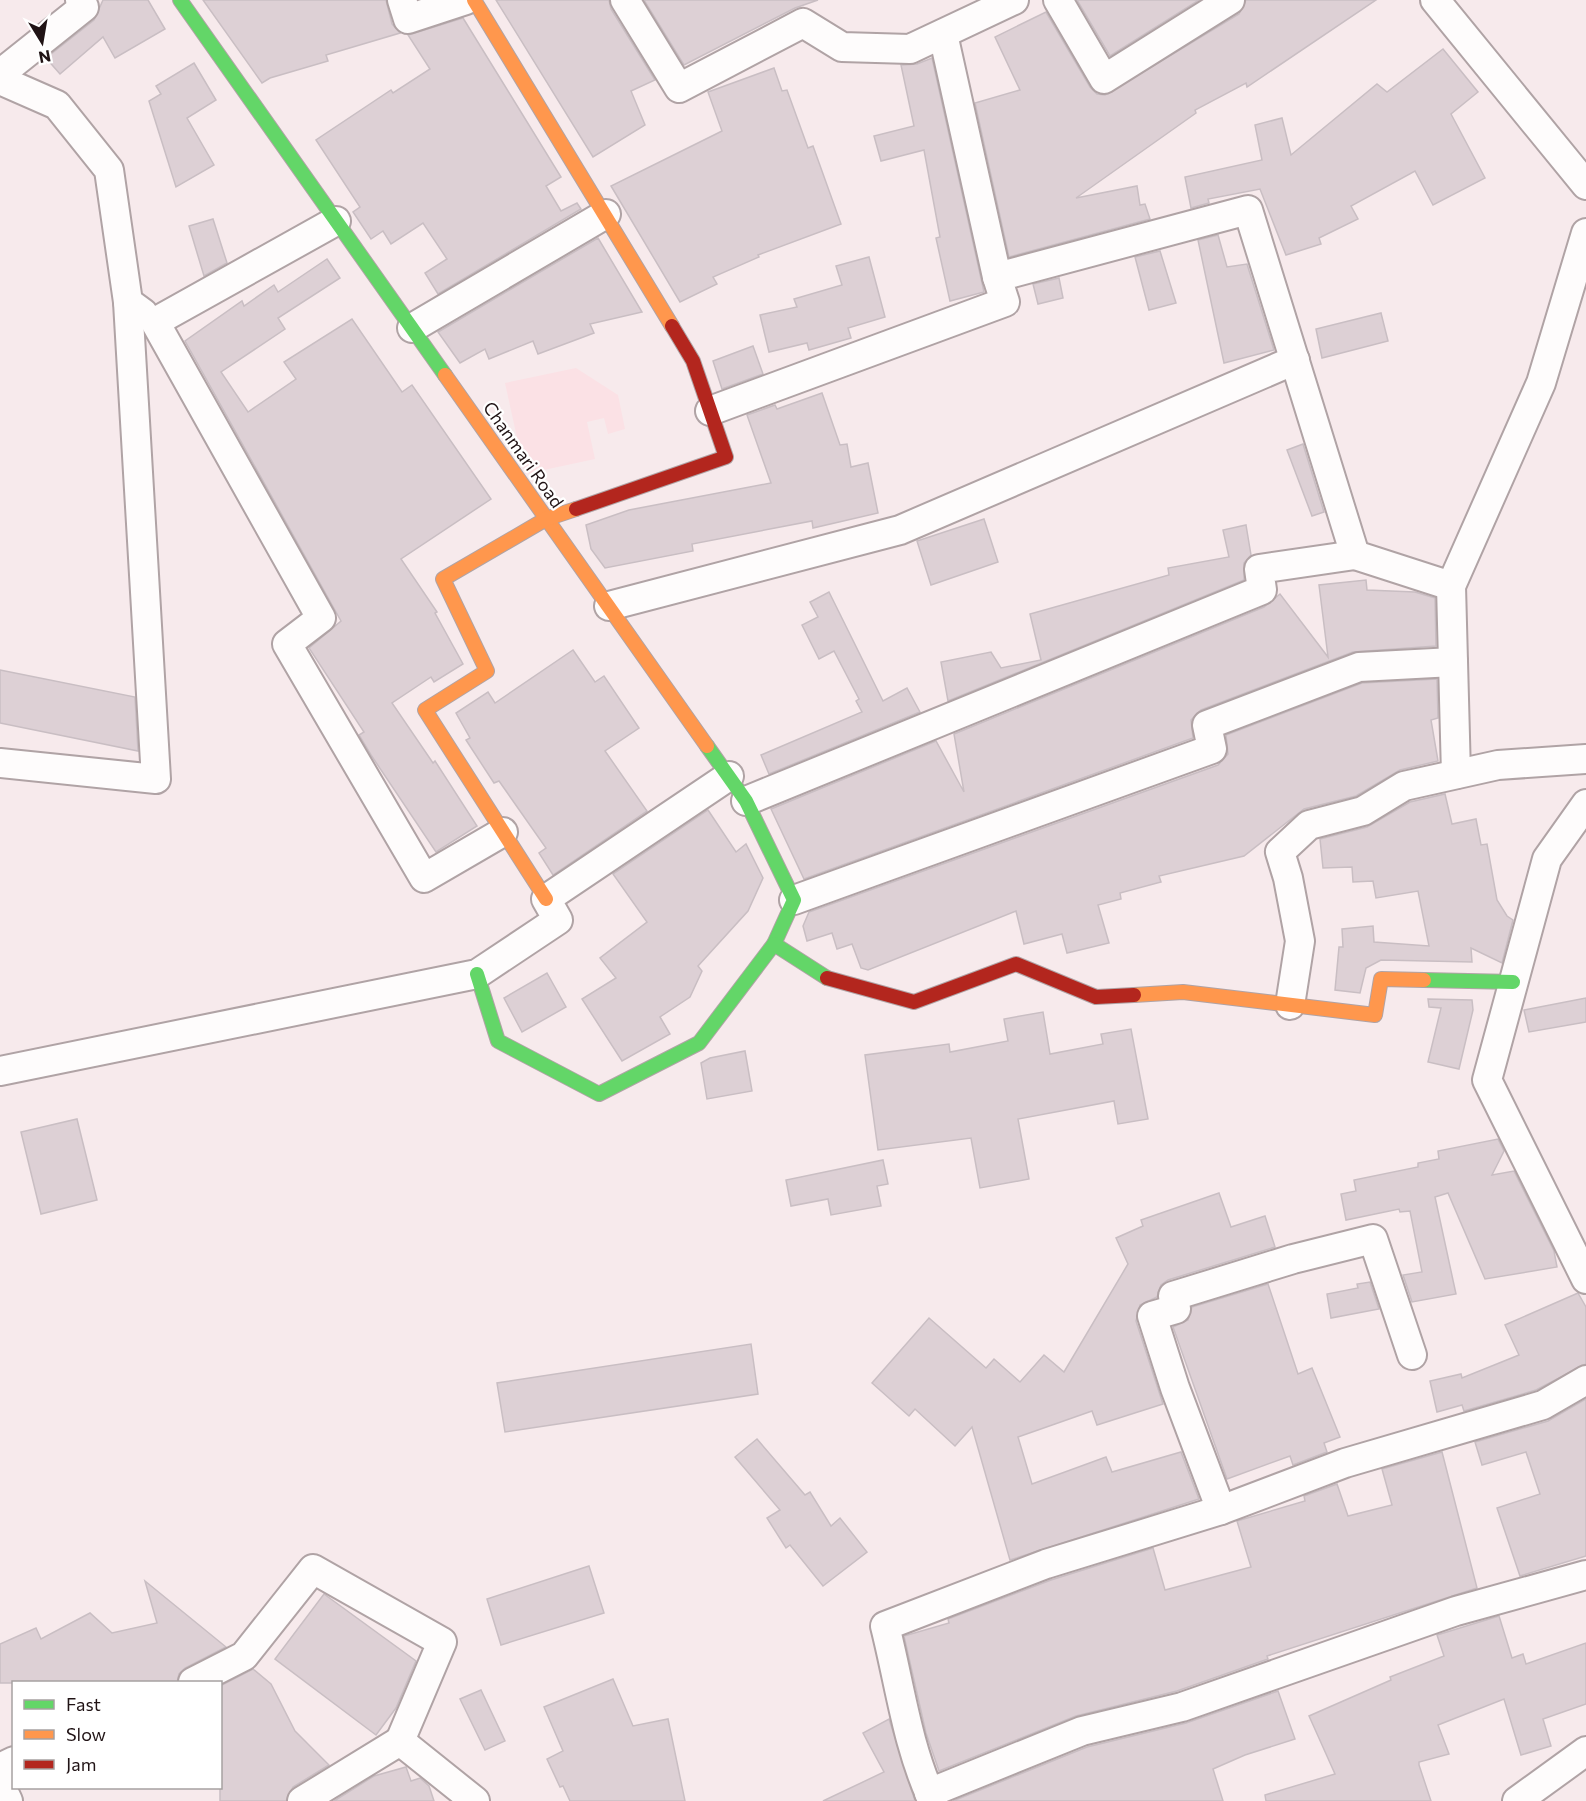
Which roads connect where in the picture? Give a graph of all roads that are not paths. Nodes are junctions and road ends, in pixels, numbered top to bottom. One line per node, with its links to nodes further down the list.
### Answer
1 (80, 0): 13 (street)
2 (180, 0): 17 (street, Chanmari Road)
3 (402, 0): 4 (street)
4 (466, 0)
5 (474, 0): 16 (street)
6 (625, 0): 12 (street)
7 (1014, 0): 11 (street)
8 (1058, 0): 9 (street)
9 (1230, 0)
10 (1435, 0): 15 (street)
11 (979, 8): 12 (street)
12 (943, 34): 19 (street)
13 (0, 74)
14 (0, 80): 20 (street)
15 (1586, 184)
16 (606, 214): 22 (street); 24 (street)
17 (336, 221): 21 (street); 22 (street, Chanmari Road)
18 (1586, 233): 27 (street)
19 (997, 277): 23 (street); 24 (street)
20 (128, 302): 21 (street); 31 (street)
21 (155, 322): 36 (street)
22 (412, 328): 25 (street, Chanmari Road)
23 (1294, 360): 26 (street); 28 (street)
24 (710, 411): 25 (street)
25 (546, 519): 28 (street, Chanmari Road); 36 (street)
26 (1355, 555): 27 (street); 34 (street)
27 (1451, 586): 29 (street)
28 (609, 606): 33 (street, Chanmari Road)
29 (1453, 662): 32 (street); 38 (street)
30 (1586, 759): 32 (street)
31 (0, 764)
32 (1456, 774): 42 (street)
33 (729, 776): 34 (street, Chanmari Road); 37 (street)
34 (746, 801): 38 (street, Chanmari Road)
35 (1586, 804): 41 (street)
36 (503, 832): 37 (street)
37 (546, 899): 40 (street)
38 (794, 900): 39 (street)
39 (774, 944): 40 (street); 42 (street)
40 (477, 974): 43 (street)
41 (1513, 982): 42 (street); 44 (street)
42 (1290, 1005)
43 (0, 1071)
44 (1586, 1279)
45 (1412, 1355): 47 (street)
46 (1586, 1380): 47 (street)
47 (1221, 1510): 53 (street)
48 (1586, 1575): 53 (street)
49 (197, 1681): 50 (street)
50 (400, 1741): 55 (street); 56 (street)
51 (1586, 1751): 57 (street)
52 (0, 1784): 54 (street)
53 (931, 1797)
54 (8, 1801)
55 (302, 1801)
56 (475, 1801)
57 (1517, 1801)

